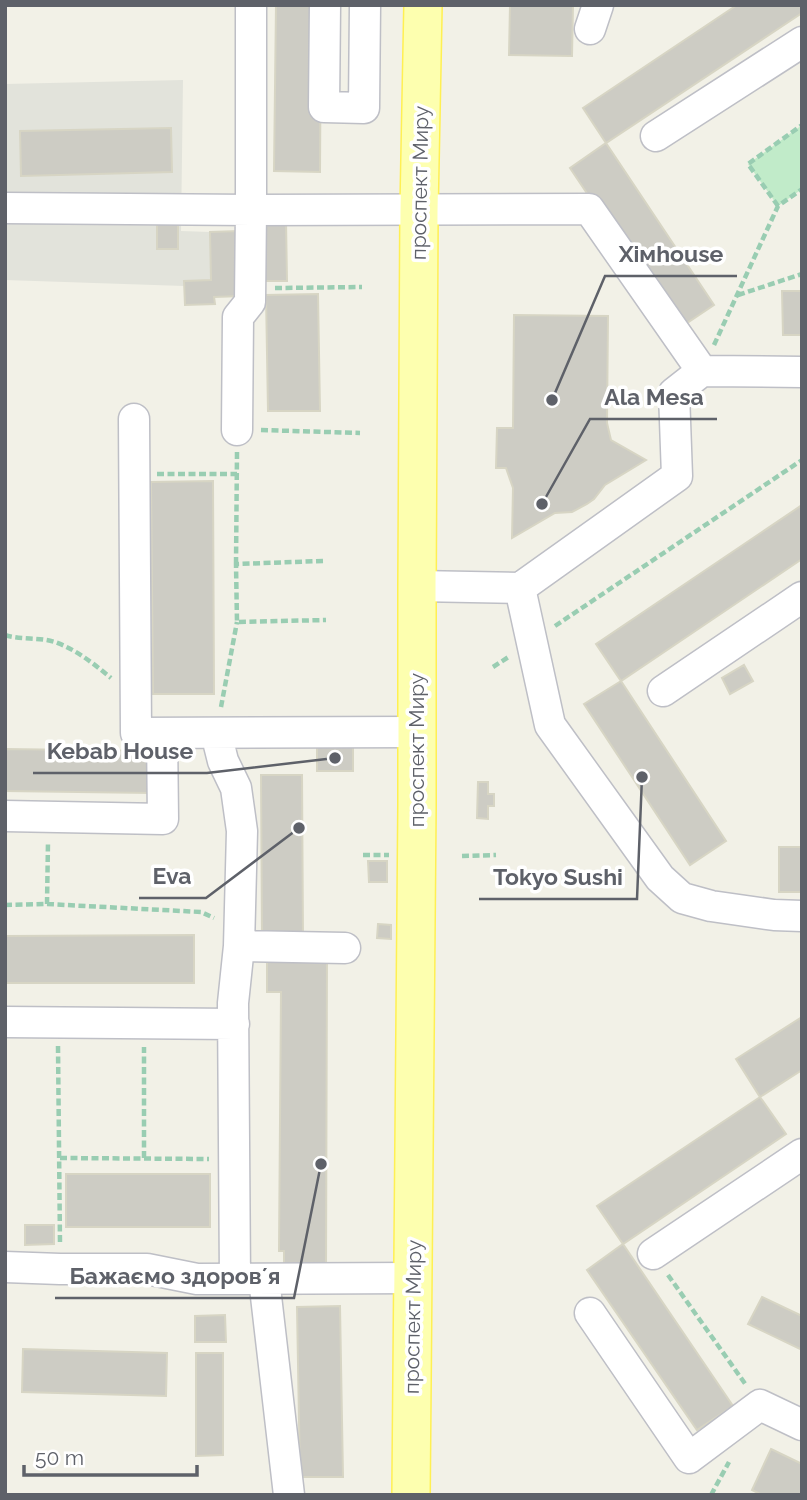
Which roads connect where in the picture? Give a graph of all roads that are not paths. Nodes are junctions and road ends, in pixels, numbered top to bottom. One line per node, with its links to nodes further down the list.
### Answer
1 (251, 5): 8 (street)
2 (325, 5): 3 (street)
3 (365, 5)
4 (423, 5): 9 (main road, проспект Миру)
5 (802, 42): 6 (street)
6 (656, 136)
7 (5, 208): 8 (street)
8 (251, 210): 9 (street); 13 (street)
9 (419, 211): 10 (street); 14 (main road, проспект Миру)
10 (702, 371): 11 (street); 15 (street)
11 (802, 372)
12 (134, 419): 19 (street)
13 (237, 430)
14 (417, 586): 15 (street); 18 (main road, проспект Миру)
15 (520, 588): 22 (street)
16 (802, 597): 17 (street)
17 (663, 691)
18 (417, 732): 20 (street); 30 (main road, проспект Миру)
19 (162, 733): 20 (street); 21 (street)
20 (216, 733): 23 (street)
21 (5, 816)
22 (802, 916)
23 (239, 946): 24 (street); 26 (street)
24 (345, 947)
25 (5, 1022): 26 (street)
26 (234, 1024): 31 (street)
27 (802, 1154): 28 (street)
28 (653, 1254)
29 (5, 1267): 31 (street)
30 (414, 1278): 31 (street); 35 (main road, проспект Миру)
31 (250, 1279): 34 (street)
32 (590, 1313): 33 (street)
33 (802, 1425)
34 (289, 1495)
35 (411, 1495)

